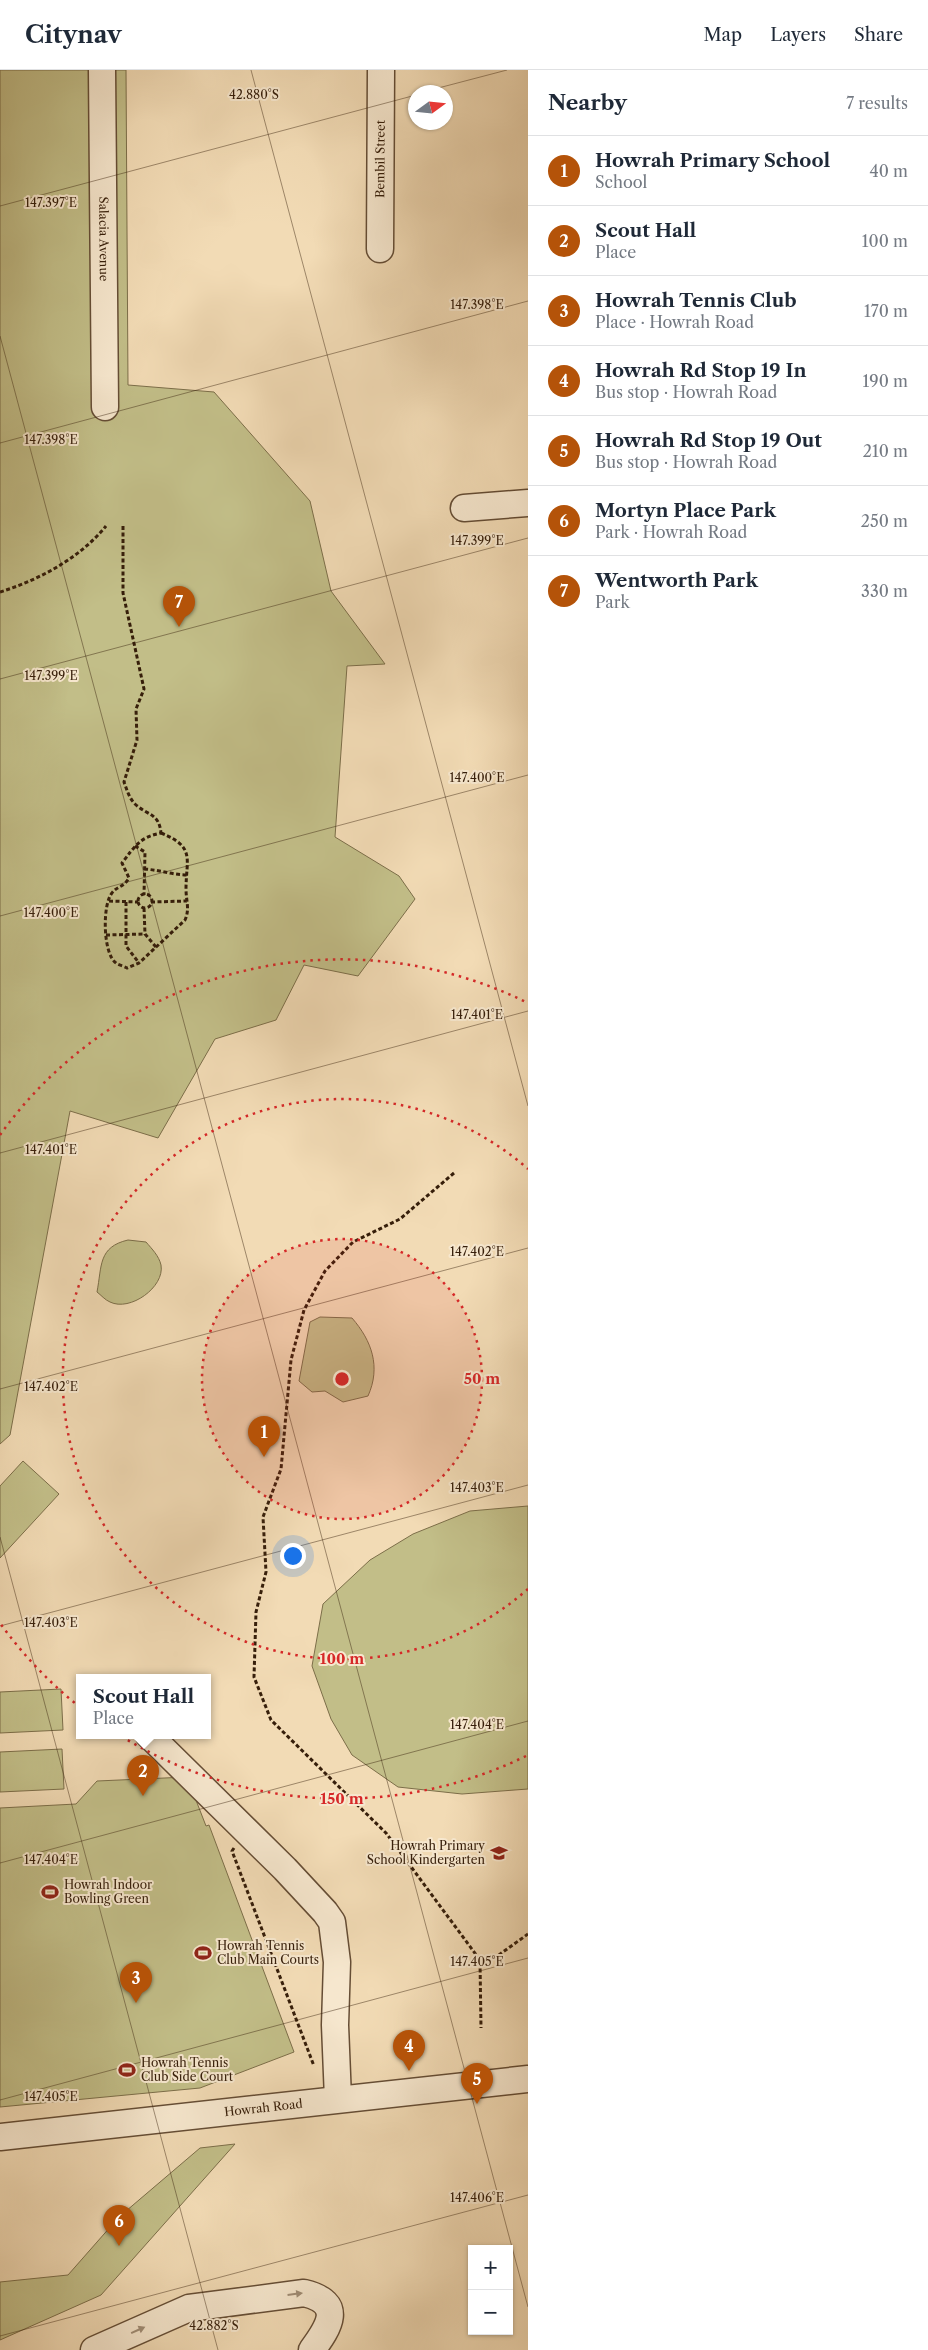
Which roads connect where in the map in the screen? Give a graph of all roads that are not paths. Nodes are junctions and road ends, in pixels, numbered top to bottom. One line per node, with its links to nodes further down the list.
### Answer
1 (102, 70): 4 (street, Salacia Avenue)
2 (380, 70): 3 (street, Bembil Street)
3 (380, 248)
4 (105, 407)
5 (528, 503): 6 (street)
6 (464, 508)
7 (152, 1739): 9 (street)
8 (528, 2079): 9 (street, Howrah Road)
9 (338, 2100): 10 (street, Howrah Road)
10 (0, 2137)
11 (94, 2350): 12 (street, one-way to 12)
12 (312, 2350)

